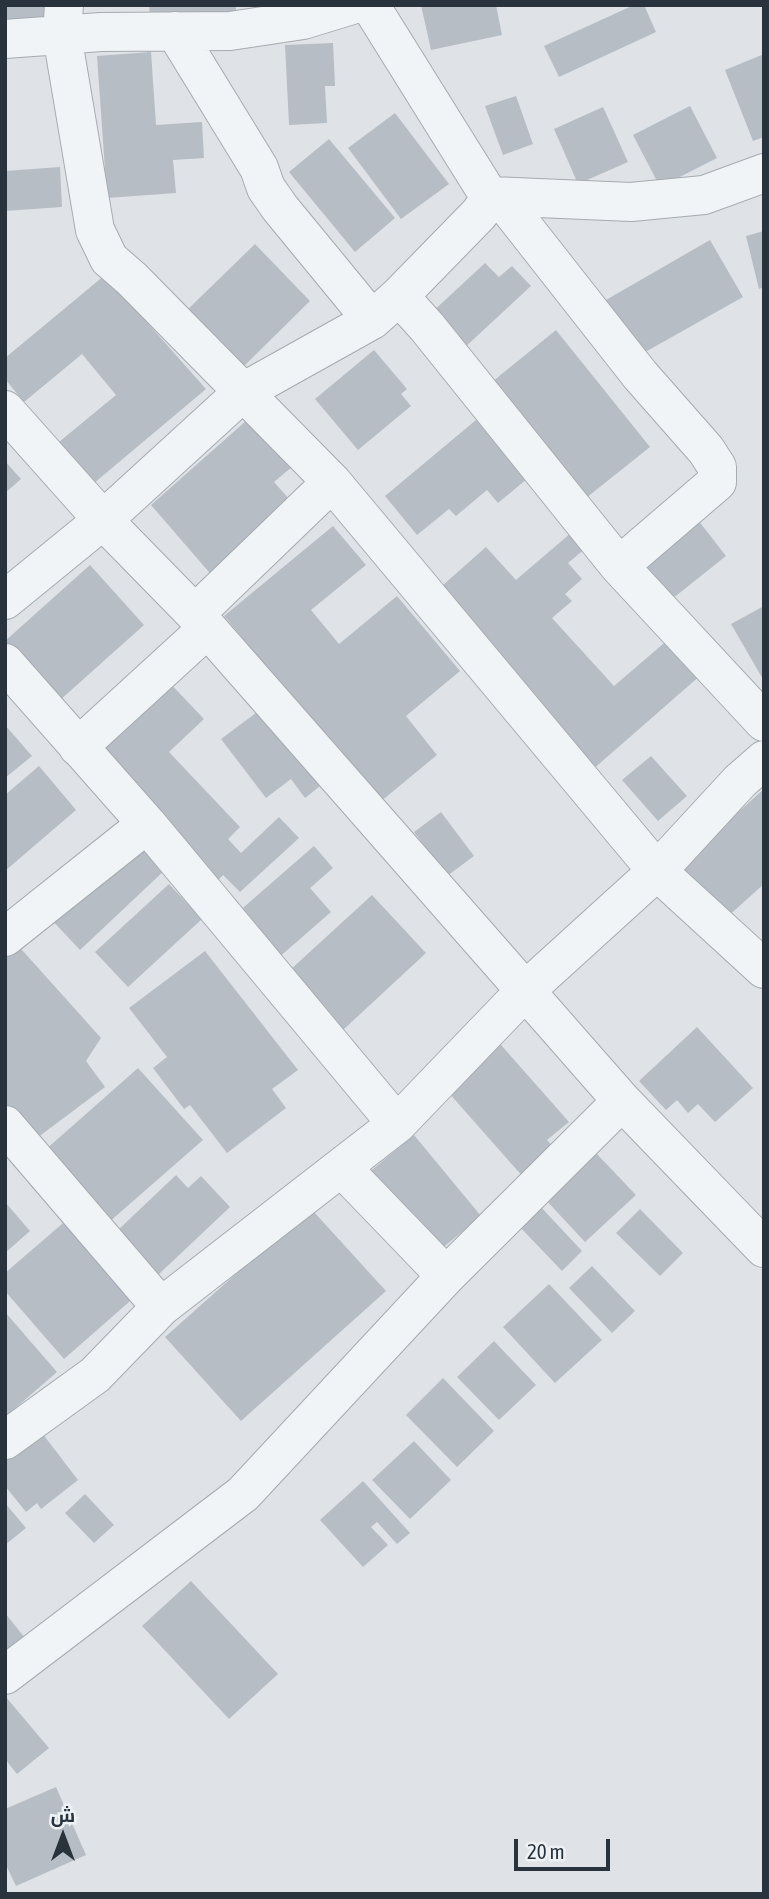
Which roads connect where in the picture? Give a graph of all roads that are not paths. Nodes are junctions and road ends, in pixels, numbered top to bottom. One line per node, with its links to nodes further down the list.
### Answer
1 (352, 5): 4 (street)
2 (370, 5): 7 (street)
3 (63, 20): 4 (street); 5 (street); 9 (street)
4 (175, 31): 8 (street)
5 (5, 39)
6 (764, 173): 7 (street)
7 (496, 197): 8 (street); 13 (street)
8 (385, 308): 9 (street); 13 (street)
9 (243, 392): 11 (street); 12 (street)
10 (5, 410): 12 (street)
11 (331, 482): 15 (street); 21 (street)
12 (103, 520): 14 (street); 15 (street)
13 (619, 566): 17 (street)
14 (5, 600)
15 (201, 621): 18 (street); 24 (street)
16 (5, 663): 18 (street)
17 (764, 722)
18 (79, 747): 20 (street)
19 (764, 760): 21 (street)
20 (147, 824): 22 (street); 26 (street)
21 (657, 871): 23 (street); 24 (street)
22 (5, 937)
23 (764, 969)
24 (526, 990): 25 (street); 26 (street)
25 (622, 1101): 29 (street); 30 (street)
26 (397, 1124): 28 (street)
27 (5, 1125): 31 (street)
28 (342, 1168): 30 (street); 31 (street)
29 (764, 1248)
30 (446, 1276): 33 (street)
31 (161, 1307): 32 (street)
32 (5, 1440)
33 (5, 1675)

